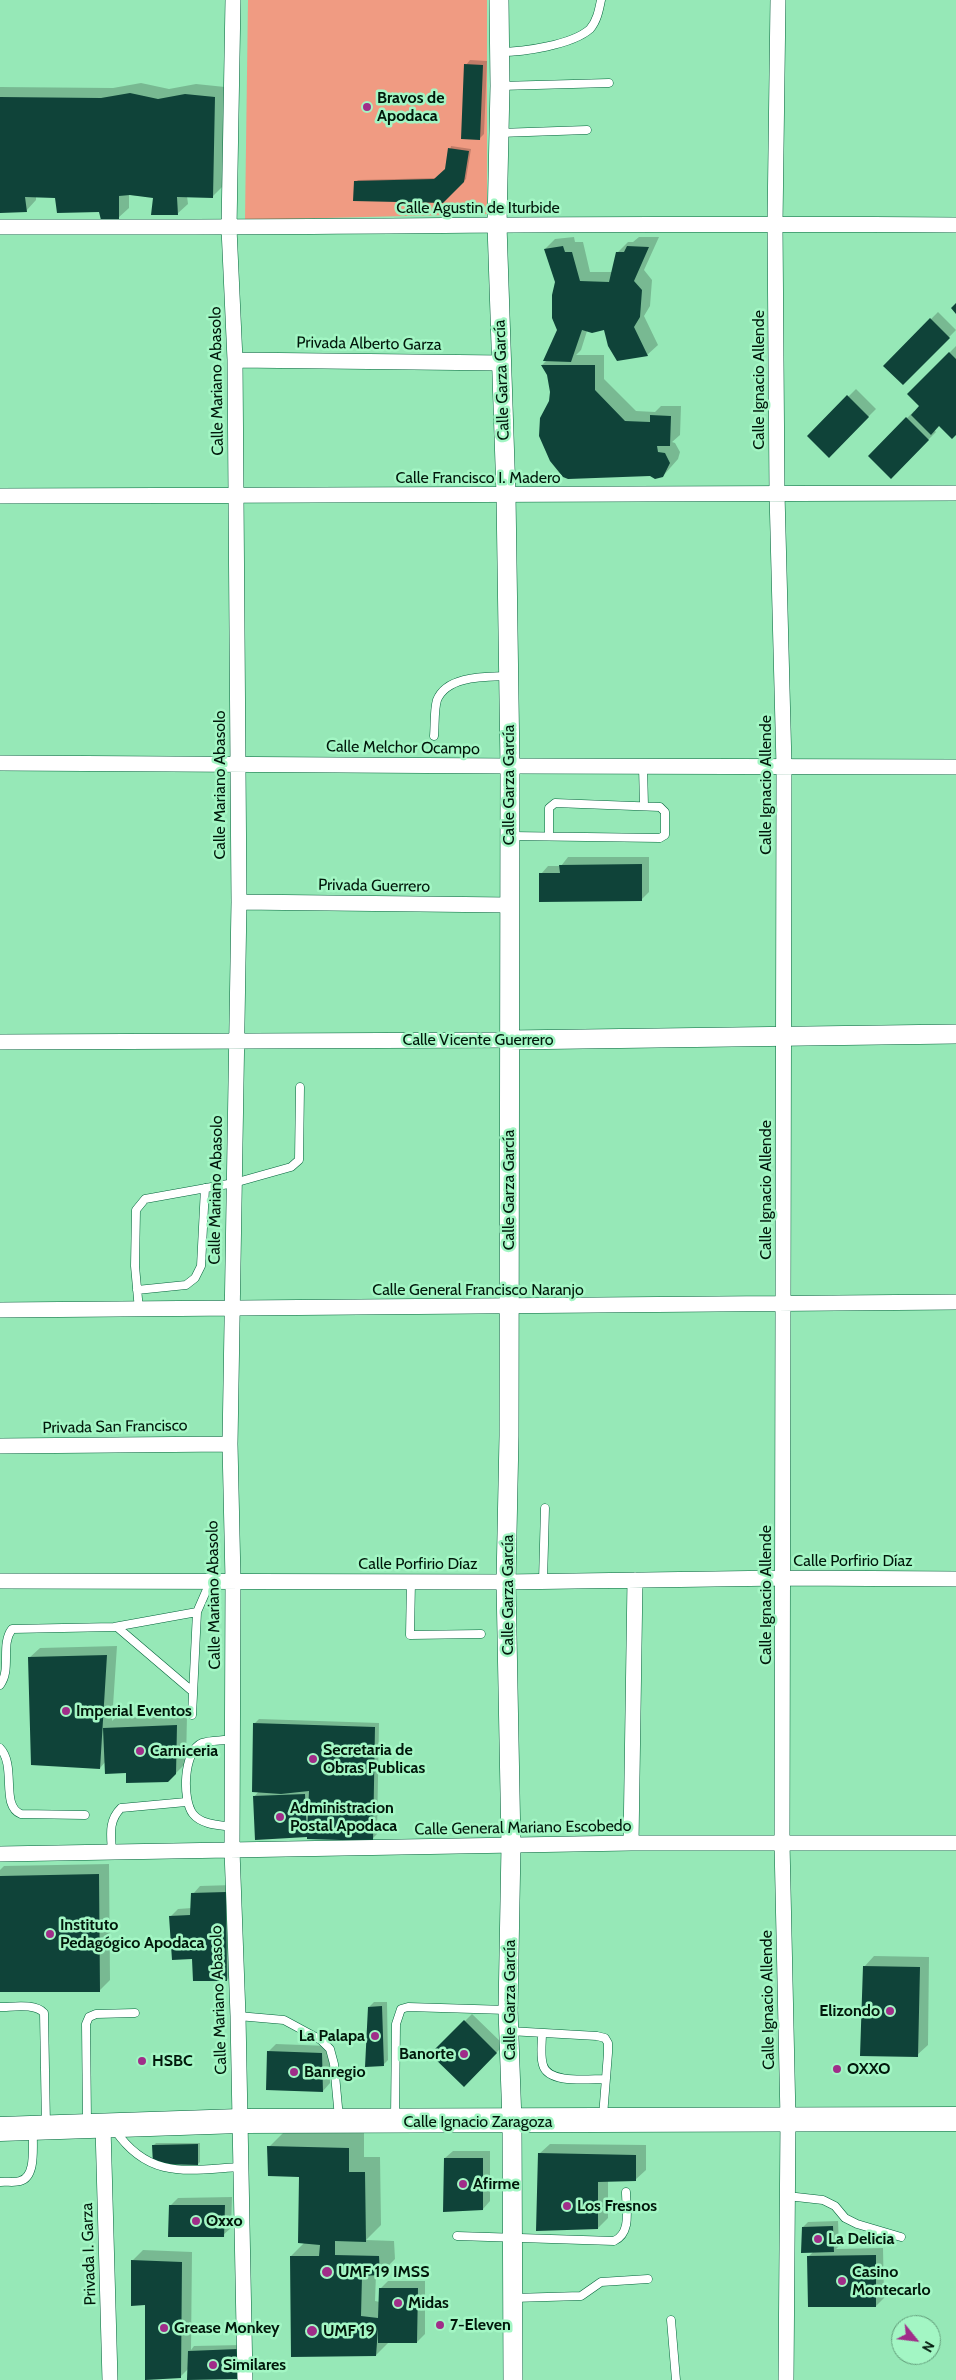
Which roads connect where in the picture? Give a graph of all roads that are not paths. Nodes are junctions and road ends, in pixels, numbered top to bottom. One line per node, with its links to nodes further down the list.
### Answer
1 (232, 0): 14 (street, Calle Mariano Abasolo)
2 (499, 0): 5 (street, Calle Garza García)
3 (600, 0): 5 (lane)
4 (778, 0): 10 (street, Calle Ignacio Allende)
5 (498, 52): 7 (street, Calle Garza García)
6 (609, 83): 7 (lane)
7 (500, 86): 9 (street, Calle Garza García)
8 (586, 130): 9 (lane)
9 (499, 133): 11 (street, Calle Garza García)
10 (775, 224): 11 (street, Calle Agustin de Iturbide); 12 (street, Calle Agustin de Iturbide); 18 (street, Calle Ignacio Allende)
11 (496, 225): 14 (street, Calle Agustin de Iturbide); 16 (street, Calle Garza García)
12 (956, 225)
13 (0, 227): 14 (street, Calle Agustin de Iturbide)
14 (229, 228): 15 (street, Calle Mariano Abasolo)
15 (235, 360): 16 (street, Privada Alberto Garza); 21 (street, Calle Mariano Abasolo)
16 (502, 363): 19 (street, Calle Garza García)
17 (956, 493): 18 (street, Calle Francisco I. Madero)
18 (777, 494): 19 (street, Calle Francisco I. Madero); 28 (street, Calle Ignacio Allende)
19 (506, 495): 21 (street, Calle Francisco I. Madero); 22 (street, Calle Garza García)
20 (0, 496): 21 (street, Calle Francisco I. Madero)
21 (236, 496): 25 (street, Calle Mariano Abasolo)
22 (508, 676): 23 (lane); 26 (street, Calle Garza García)
23 (434, 736)
24 (0, 763): 25 (street, Calle Melchor Ocampo)
25 (238, 764): 26 (street, Calle Melchor Ocampo); 33 (street, Calle Mariano Abasolo)
26 (510, 766): 27 (street, Calle Melchor Ocampo); 31 (street, Calle Garza García)
27 (644, 766): 28 (street, Calle Melchor Ocampo); 30 (lane)
28 (784, 766): 29 (street, Calle Melchor Ocampo); 36 (street, Calle Ignacio Allende)
29 (956, 766)
30 (644, 806): 32 (lane); 32 (lane)
31 (509, 836): 32 (lane); 34 (street, Calle Garza García)
32 (549, 836)
33 (238, 902): 34 (street, Privada Guerrero); 37 (street, Calle Mariano Abasolo)
34 (509, 904): 38 (street, Calle Garza García)
35 (956, 1034): 36 (street, Calle Vicente Guerrero)
36 (782, 1036): 38 (street, Calle Vicente Guerrero); 45 (street, Calle Ignacio Allende)
37 (237, 1040): 38 (street, Calle Vicente Guerrero); 39 (street, Calle Vicente Guerrero); 41 (street, Calle Mariano Abasolo)
38 (509, 1040): 46 (street, Calle Garza García)
39 (0, 1042)
40 (300, 1087): 41 (lane)
41 (234, 1183): 42 (lane); 47 (street, Calle Mariano Abasolo)
42 (205, 1188): 43 (lane); 43 (lane)
43 (137, 1290): 49 (lane)
44 (956, 1302): 45 (street, Calle General Francisco Naranjo)
45 (784, 1305): 46 (street, Calle General Francisco Naranjo); 53 (street, Calle Ignacio Allende)
46 (510, 1307): 47 (street, Calle General Francisco Naranjo); 61 (street, Calle Garza García)
47 (231, 1309): 49 (street, Calle General Francisco Naranjo); 50 (street, Calle Mariano Abasolo)
48 (0, 1310): 49 (street, Calle General Francisco Naranjo)
49 (139, 1310)
50 (230, 1444): 51 (street, Privada San Francisco); 56 (street, Calle Mariano Abasolo)
51 (0, 1446)
52 (546, 1508): 60 (lane)
53 (784, 1578): 54 (street, Calle Porfirio Díaz); 57 (street, Calle Porfirio Díaz); 74 (street, Calle Ignacio Allende)
54 (956, 1579)
55 (212, 1580): 56 (street, Calle Porfirio Díaz); 58 (street, Calle Porfirio Díaz); 62 (lane)
56 (233, 1580): 59 (street, Calle Porfirio Díaz); 68 (street, Calle Mariano Abasolo)
57 (635, 1580): 60 (street, Calle Porfirio Díaz); 73 (street)
58 (0, 1581)
59 (411, 1581): 61 (street, Calle Porfirio Díaz); 64 (lane)
60 (543, 1581): 61 (street, Calle Porfirio Díaz)
61 (506, 1582): 76 (street, Calle Garza García)
62 (197, 1612): 63 (lane); 66 (lane)
63 (117, 1627): 65 (lane); 66 (lane)
64 (481, 1634)
65 (0, 1685)
66 (192, 1691): 67 (lane)
67 (192, 1715)
68 (232, 1739): 70 (lane); 72 (street, Calle Mariano Abasolo)
69 (0, 1748): 71 (lane)
70 (186, 1802): 72 (lane); 78 (lane)
71 (85, 1815)
72 (232, 1827): 77 (street, Calle Mariano Abasolo)
73 (631, 1843): 74 (street, Calle General Mariano Escobedo); 76 (street, Calle General Mariano Escobedo)
74 (782, 1843): 75 (street, Calle General Mariano Escobedo); 87 (street, Calle Ignacio Allende)
75 (956, 1843)
76 (511, 1846): 77 (street, Calle General Mariano Escobedo); 81 (street, Calle Garza García)
77 (232, 1850): 78 (street, Calle General Mariano Escobedo); 83 (street, Calle Mariano Abasolo)
78 (112, 1852): 79 (street, Calle General Mariano Escobedo)
79 (0, 1854)
80 (0, 2007): 95 (lane)
81 (508, 2010): 84 (street, Calle Garza García); 92 (lane)
82 (135, 2013): 94 (lane)
83 (238, 2016): 89 (street, Calle Mariano Abasolo); 91 (lane)
84 (509, 2031): 85 (lane); 93 (street, Calle Garza García)
85 (542, 2033): 86 (lane); 86 (lane)
86 (604, 2079): 90 (lane)
87 (788, 2119): 88 (main road, Calle Ignacio Zaragoza); 90 (main road, Calle Ignacio Zaragoza); 100 (street, Calle Ignacio Allende)
88 (956, 2119)
89 (240, 2121): 91 (main road, Calle Ignacio Zaragoza); 94 (main road, Calle Ignacio Zaragoza); 97 (street, Calle Mariano Abasolo)
90 (602, 2121): 93 (main road, Calle Ignacio Zaragoza)
91 (340, 2122): 92 (main road, Calle Ignacio Zaragoza)
92 (394, 2122): 93 (main road, Calle Ignacio Zaragoza)
93 (512, 2122): 103 (street, Calle Garza García)
94 (101, 2127): 95 (main road, Calle Ignacio Zaragoza); 97 (lane); 107 (street, Privada I. Garza)
95 (39, 2128): 96 (main road, Calle Ignacio Zaragoza); 98 (lane)
96 (0, 2129)
97 (240, 2167): 108 (street, Calle Mariano Abasolo)
98 (0, 2182)
99 (626, 2192): 103 (lane)
100 (787, 2196): 102 (lane); 111 (street, Calle Ignacio Allende)
101 (457, 2236): 103 (lane)
102 (901, 2237)
103 (512, 2238): 105 (street, Calle Garza García)
104 (648, 2279): 105 (lane)
105 (513, 2298): 109 (street, Calle Garza García)
106 (671, 2320): 110 (lane)
107 (110, 2380)
108 (245, 2380)
109 (513, 2380)
110 (676, 2380)
111 (786, 2380)

